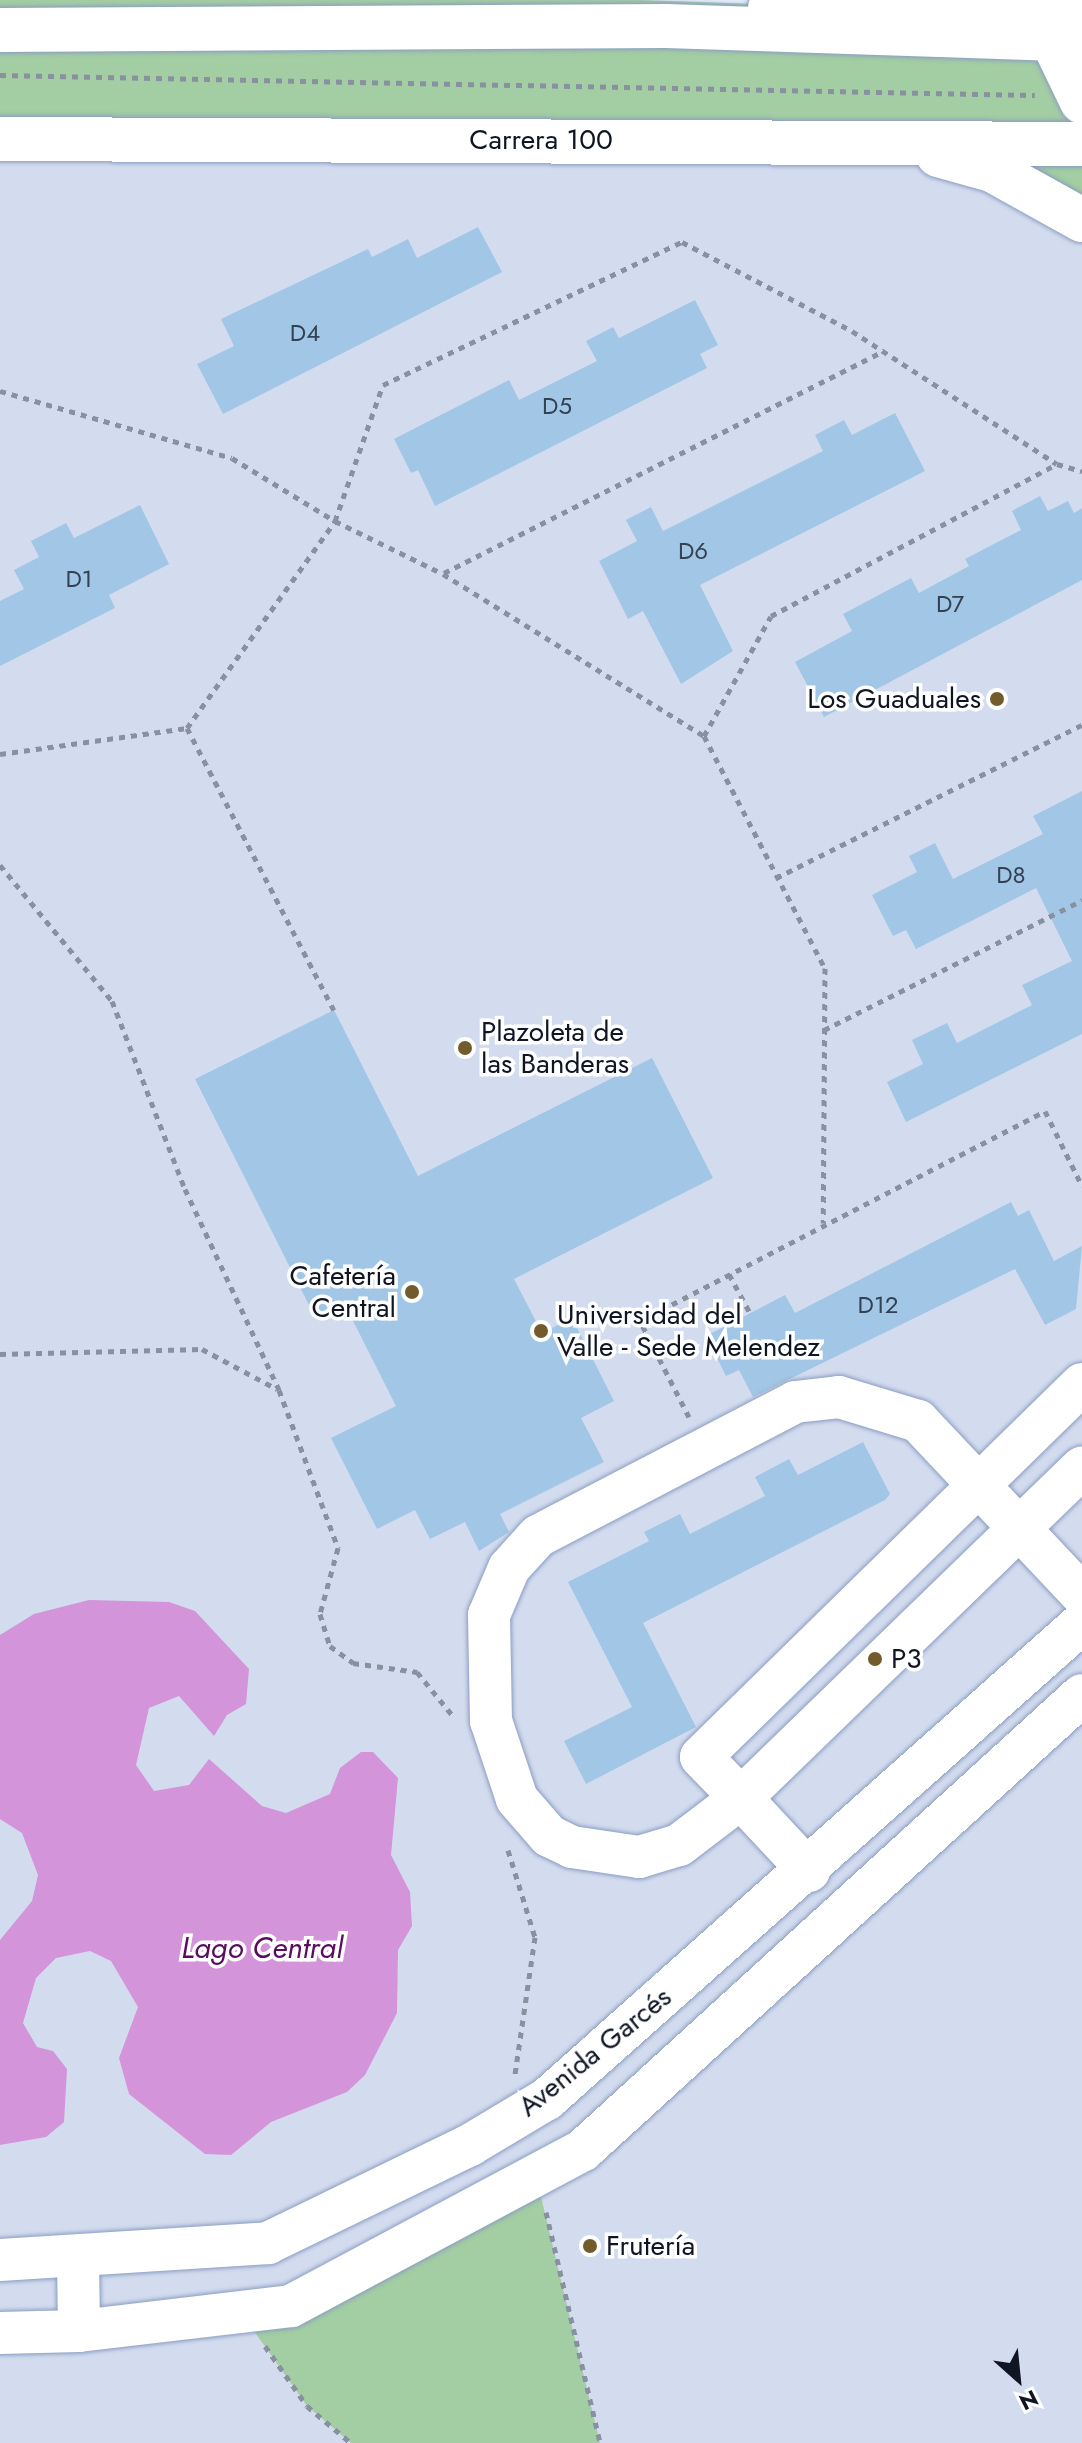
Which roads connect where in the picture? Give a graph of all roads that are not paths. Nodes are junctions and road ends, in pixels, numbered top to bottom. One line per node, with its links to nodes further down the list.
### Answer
1 (1082, 9): 3 (lane)
2 (0, 10): 3 (lane)
3 (1051, 22): 4 (main road); 5 (main road)
4 (0, 30)
5 (1080, 98)
6 (0, 139): 7 (main road, Carrera 100)
7 (829, 141): 8 (main road, Carrera 100); 9 (main road)
8 (1082, 144)
9 (1082, 220)
10 (1082, 1384): 12 (lane)
11 (1082, 1468): 13 (lane)
12 (979, 1484): 13 (lane); 17 (lane); 17 (lane)
13 (1021, 1525): 14 (lane); 17 (lane)
14 (1082, 1595)
15 (1082, 1623): 18 (lane, Avenida Garcés)
16 (1082, 1695): 20 (lane, Avenida Garcés)
17 (741, 1798): 18 (lane)
18 (809, 1871): 19 (lane, Avenida Garcés)
19 (486, 2135): 20 (lane); 21 (lane, Avenida Garcés)
20 (519, 2186): 23 (lane, Avenida Garcés)
21 (78, 2258): 22 (lane, Avenida Garcés); 23 (lane)
22 (0, 2260)
23 (79, 2331): 24 (lane, Avenida Garcés)
24 (0, 2333)

